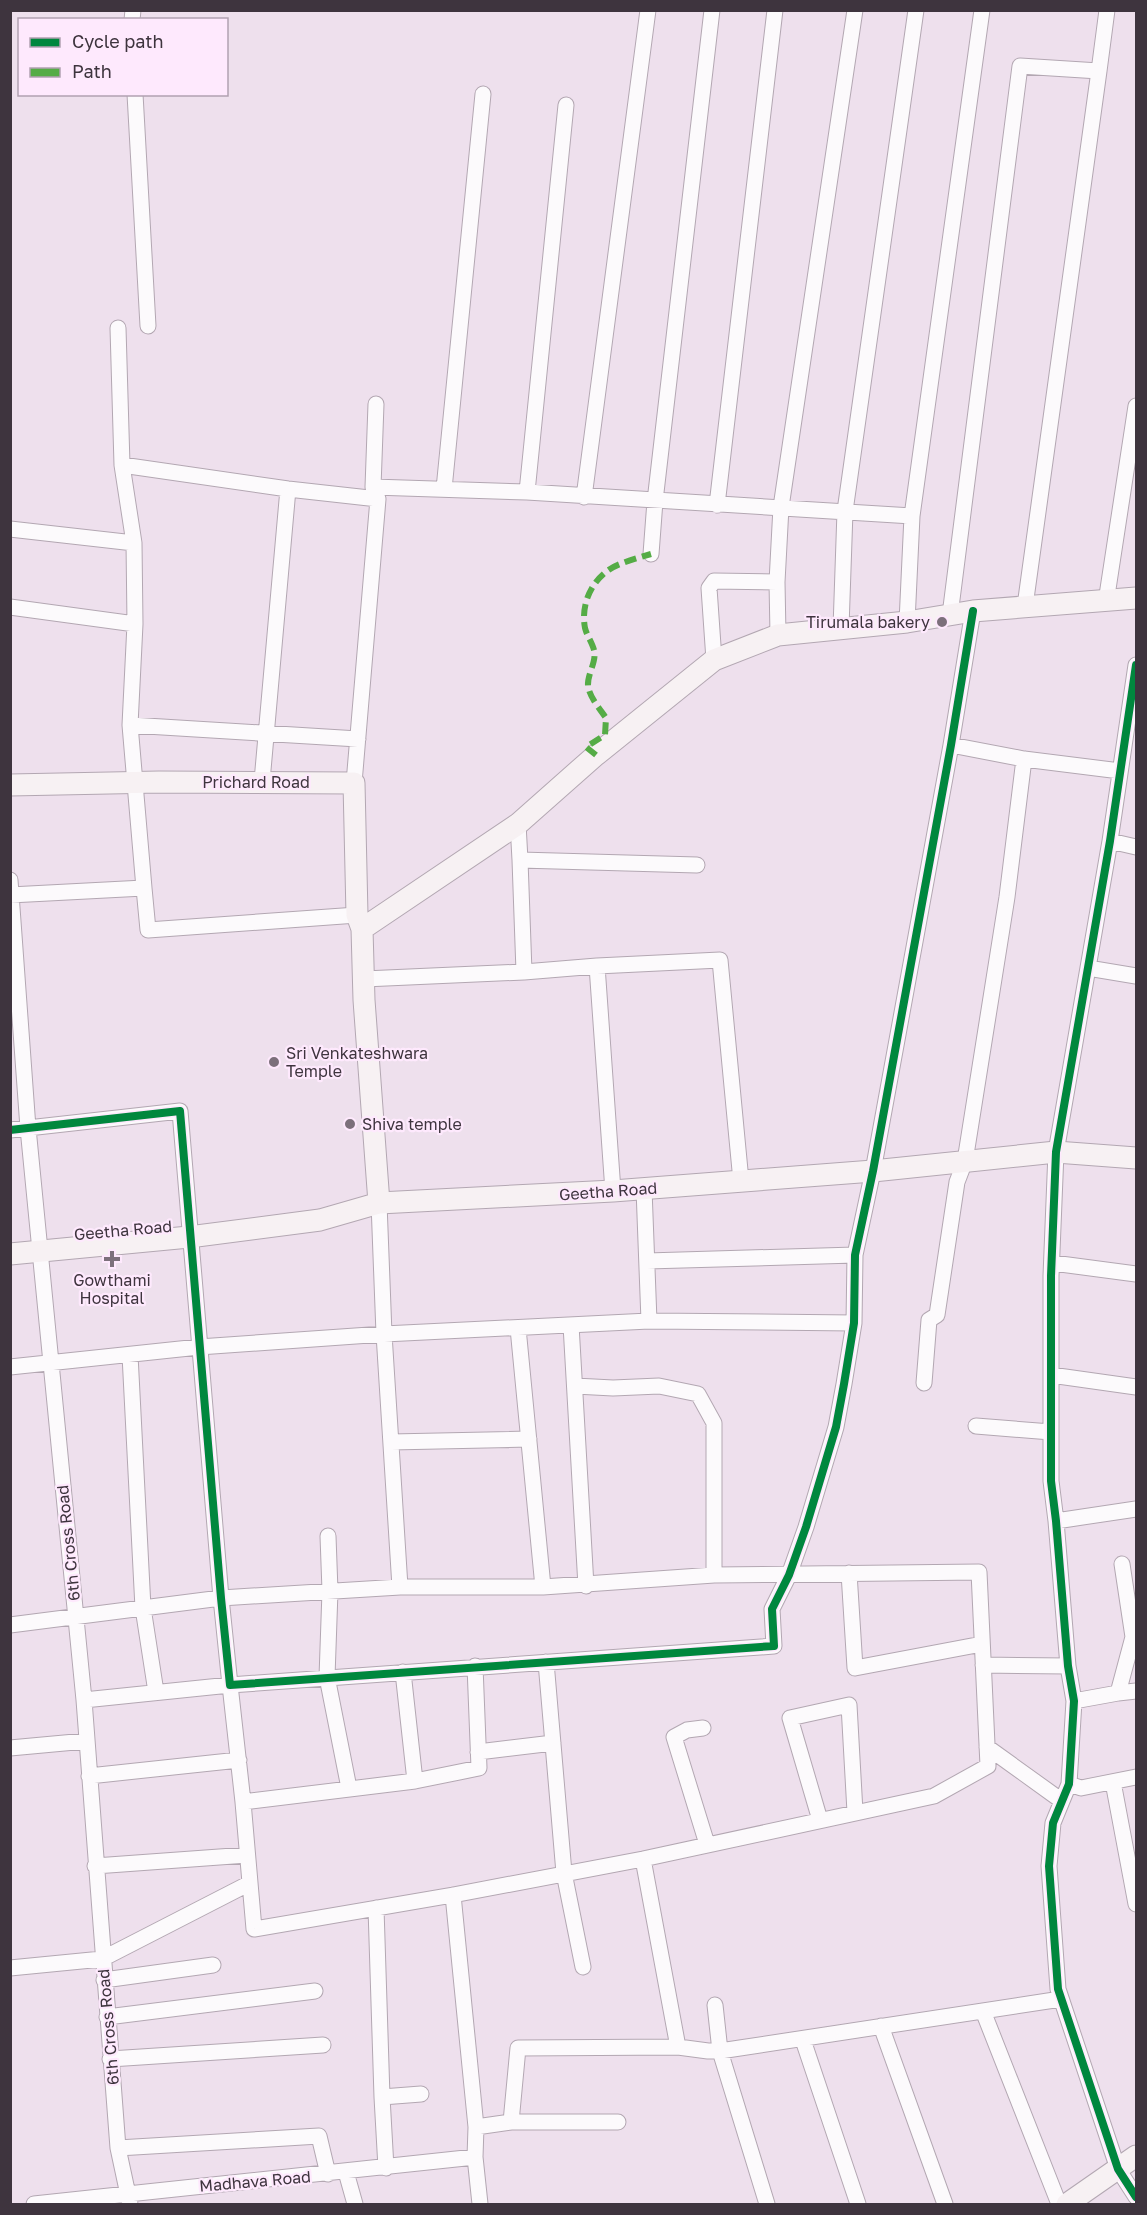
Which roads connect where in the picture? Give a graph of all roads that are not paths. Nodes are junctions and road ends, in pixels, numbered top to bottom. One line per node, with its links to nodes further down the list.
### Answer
1 (648, 10): 21 (street)
2 (712, 10): 22 (street)
3 (775, 10): 23 (street)
4 (855, 10): 24 (street)
5 (916, 10): 25 (street)
6 (982, 10): 26 (street)
7 (1107, 10): 8 (street)
8 (1099, 71): 33 (street); 36 (street)
9 (483, 94): 18 (street)
10 (135, 96): 12 (street)
11 (566, 105): 19 (street)
12 (148, 326)
13 (118, 328): 16 (street)
14 (376, 404): 20 (street)
15 (1137, 406): 32 (street)
16 (122, 465): 17 (street); 28 (street)
17 (288, 489): 20 (street); 45 (street)
18 (444, 489): 19 (street); 20 (street)
19 (527, 492): 21 (street)
20 (375, 493): 46 (street)
21 (584, 497): 22 (street)
22 (655, 501): 23 (street); 29 (street)
23 (717, 504): 24 (street)
24 (781, 507): 25 (street); 30 (street)
25 (845, 511): 26 (street); 39 (street)
26 (912, 516): 37 (street)
27 (10, 529): 28 (street)
28 (134, 543): 38 (street)
29 (651, 554)
30 (777, 582): 40 (street); 41 (street)
31 (1137, 598): 32 (street)
32 (1106, 602): 33 (street)
33 (1025, 606): 35 (street)
34 (10, 607): 38 (street)
35 (973, 611): 36 (street); 47 (street)
36 (950, 615): 37 (street)
37 (907, 622): 39 (street)
38 (135, 624): 44 (street)
39 (841, 628): 40 (street)
40 (778, 634): 41 (street)
41 (714, 660): 54 (street)
42 (1137, 665): 43 (street)
43 (1134, 701): 49 (street)
44 (130, 725): 45 (street); 51 (street)
45 (266, 734): 46 (street); 50 (street)
46 (358, 739): 52 (street)
47 (951, 745): 48 (street); 73 (street)
48 (1024, 759): 49 (street); 72 (street)
49 (1120, 771): 55 (street)
50 (262, 781): 51 (street, Prichard Road); 52 (street, Prichard Road)
51 (134, 782): 53 (street, Prichard Road); 60 (street)
52 (354, 783): 62 (street)
53 (10, 785)
54 (518, 825): 57 (street); 62 (street)
55 (1110, 841): 56 (street); 64 (street)
56 (1137, 847)
57 (520, 860): 58 (street); 65 (street)
58 (697, 865)
59 (10, 880): 61 (street, 6th Cross Road)
60 (144, 888): 61 (street); 62 (street)
61 (11, 895): 68 (street, 6th Cross Road)
62 (359, 922): 67 (street)
63 (597, 966): 65 (street); 74 (street); 76 (street)
64 (1088, 968): 66 (street); 70 (street)
65 (524, 972): 67 (street)
66 (1137, 976)
67 (364, 979): 77 (street)
68 (28, 1128): 69 (street); 78 (street); 79 (street, 6th Cross Road)
69 (10, 1130)
70 (1056, 1152): 71 (street, Geetha Road); 72 (street, Geetha Road); 83 (street)
71 (1137, 1158)
72 (965, 1161): 73 (street, Geetha Road); 95 (street)
73 (873, 1171): 74 (street, Geetha Road); 81 (street)
74 (741, 1181): 75 (street, Geetha Road)
75 (644, 1189): 76 (street, Geetha Road); 82 (street)
76 (613, 1191): 77 (street, Geetha Road)
77 (379, 1203): 78 (street, Geetha Road); 89 (street)
78 (189, 1237): 79 (street, Geetha Road); 90 (street)
79 (40, 1251): 80 (street, Geetha Road); 92 (street, 6th Cross Road)
80 (10, 1254)
81 (855, 1255): 82 (street); 86 (street)
82 (647, 1261): 85 (street)
83 (1053, 1263): 84 (street); 94 (street)
84 (1137, 1274)
85 (649, 1321): 86 (street); 87 (street)
86 (854, 1323): 108 (street)
87 (571, 1325): 88 (street); 96 (street)
88 (518, 1329): 89 (street); 100 (street)
89 (384, 1334): 90 (street); 101 (street)
90 (199, 1347): 91 (street); 113 (street)
91 (130, 1355): 92 (street); 114 (street)
92 (50, 1363): 93 (street); 115 (street, 6th Cross Road)
93 (10, 1367)
94 (1051, 1375): 97 (street); 99 (street)
95 (924, 1383)
96 (575, 1386): 107 (street); 109 (street)
97 (1137, 1388)
98 (976, 1426): 99 (street)
99 (1051, 1432): 103 (street)
100 (529, 1439): 101 (street); 111 (street)
101 (391, 1442): 110 (street)
102 (1137, 1509): 103 (street)
103 (1056, 1521): 121 (street)
104 (328, 1536): 112 (street)
105 (1122, 1564): 127 (street)
106 (849, 1573): 108 (street); 117 (street); 117 (street)
107 (714, 1575): 108 (street); 109 (street)
108 (789, 1575): 118 (street)
109 (586, 1586): 111 (street)
110 (400, 1587): 111 (street); 112 (street)
111 (543, 1587)
112 (330, 1592): 113 (street); 123 (street)
113 (221, 1598): 114 (street); 124 (street)
114 (143, 1608): 115 (street); 126 (street)
115 (75, 1617): 116 (street); 128 (street, 6th Cross Road)
116 (10, 1625)
117 (982, 1644): 119 (street)
118 (546, 1662): 120 (street); 132 (street)
119 (983, 1665): 121 (street); 133 (street)
120 (475, 1666): 122 (street); 135 (street)
121 (1068, 1666): 129 (street)
122 (403, 1672): 123 (street); 139 (street)
123 (327, 1677): 124 (street); 142 (street)
124 (230, 1685): 126 (street); 136 (street)
125 (1137, 1691): 127 (street)
126 (156, 1692): 128 (street)
127 (1118, 1693): 129 (street)
128 (84, 1700): 131 (street, 6th Cross Road)
129 (1074, 1701): 141 (street)
130 (703, 1728): 147 (street)
131 (86, 1741): 134 (street); 137 (street, 6th Cross Road)
132 (553, 1743): 135 (street); 151 (street)
133 (987, 1747): 143 (street); 145 (street)
134 (10, 1748)
135 (478, 1752): 139 (street)
136 (239, 1760): 137 (street); 144 (street)
137 (89, 1776): 150 (street, 6th Cross Road)
138 (1137, 1778): 140 (street)
139 (415, 1781): 142 (street)
140 (1113, 1782): 141 (street); 154 (street)
141 (1069, 1784): 143 (street)
142 (349, 1788): 144 (street)
143 (1062, 1801): 162 (street)
144 (243, 1802): 148 (street)
145 (855, 1812): 146 (street); 146 (street)
146 (820, 1820): 147 (street)
147 (707, 1844): 149 (street)
148 (247, 1855): 150 (street); 152 (street)
149 (643, 1859): 151 (street); 169 (street)
150 (95, 1866): 156 (street, 6th Cross Road)
151 (564, 1873): 153 (street); 158 (street)
152 (250, 1883): 155 (street); 156 (street)
153 (453, 1895): 155 (street); 176 (street)
154 (1137, 1904)
155 (376, 1908): 173 (street)
156 (102, 1959): 159 (street); 160 (street, 6th Cross Road)
157 (213, 1965): 160 (street)
158 (583, 1967)
159 (10, 1968)
160 (104, 1980): 165 (street, 6th Cross Road)
161 (315, 1991): 165 (street)
162 (1061, 1999): 164 (street); 181 (street)
163 (715, 2005): 170 (street)
164 (983, 2011): 166 (street); 192 (street)
165 (106, 2017): 171 (street, 6th Cross Road)
166 (881, 2026): 167 (street); 191 (street)
167 (803, 2040): 170 (street); 190 (street)
168 (323, 2045): 171 (street)
169 (678, 2047): 170 (street); 174 (street)
170 (720, 2050): 189 (street)
171 (110, 2059): 177 (street, 6th Cross Road)
172 (421, 2094): 173 (street)
173 (382, 2097): 180 (street)
174 (511, 2122): 175 (street); 176 (street)
175 (618, 2122)
176 (476, 2127): 179 (street)
177 (118, 2148): 183 (street); 185 (street, 6th Cross Road)
178 (1137, 2156): 181 (street)
179 (475, 2157): 180 (street, Madhava Road); 188 (street)
180 (386, 2168): 182 (street, Madhava Road)
181 (1118, 2169): 184 (street); 193 (street)
182 (346, 2172): 183 (street, Madhava Road); 187 (street)
183 (328, 2174): 185 (street, Madhava Road)
184 (1137, 2197)
185 (129, 2199): 186 (street, Madhava Road)
186 (34, 2205)
187 (355, 2205)
188 (480, 2205)
189 (767, 2205)
190 (858, 2205)
191 (945, 2205)
192 (1059, 2205)
193 (1067, 2205)

